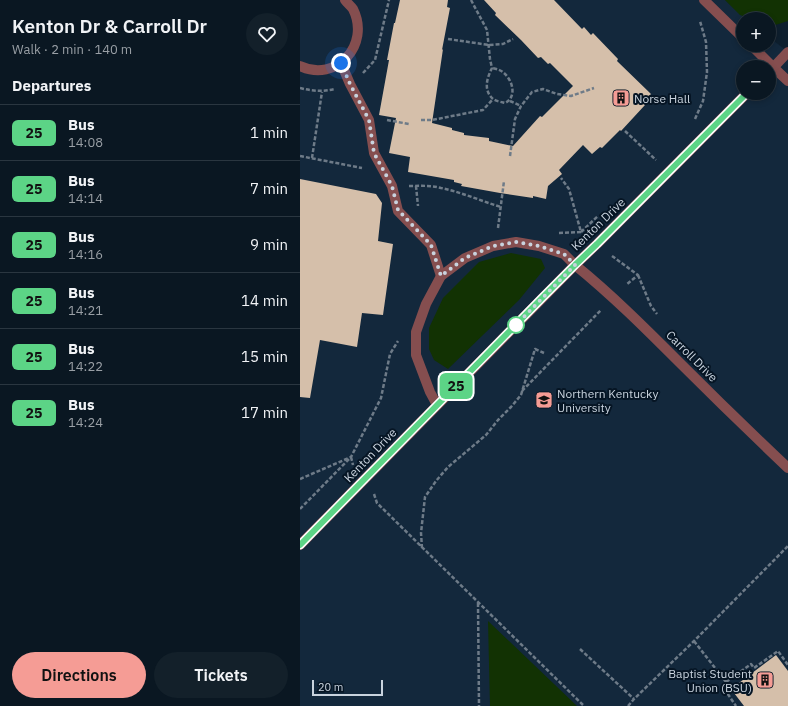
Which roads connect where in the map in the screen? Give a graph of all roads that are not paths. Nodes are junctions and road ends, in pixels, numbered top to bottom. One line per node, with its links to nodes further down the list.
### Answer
1 (345, 0): 7 (street)
2 (704, 0): 3 (street)
3 (736, 31)
4 (757, 52): 6 (street)
5 (788, 52): 8 (street)
6 (764, 60)
7 (341, 63): 9 (street); 14 (street)
8 (776, 64)
9 (300, 66)
10 (776, 73): 11 (street)
11 (788, 81)
12 (741, 100): 13 (street, Kenton Drive)
13 (575, 265): 14 (street, Carroll Drive); 15 (street, Kenton Drive); 16 (street, Carroll Drive)
14 (441, 276): 15 (street)
15 (437, 405): 17 (street, Kenton Drive)
16 (788, 468)
17 (300, 545)

